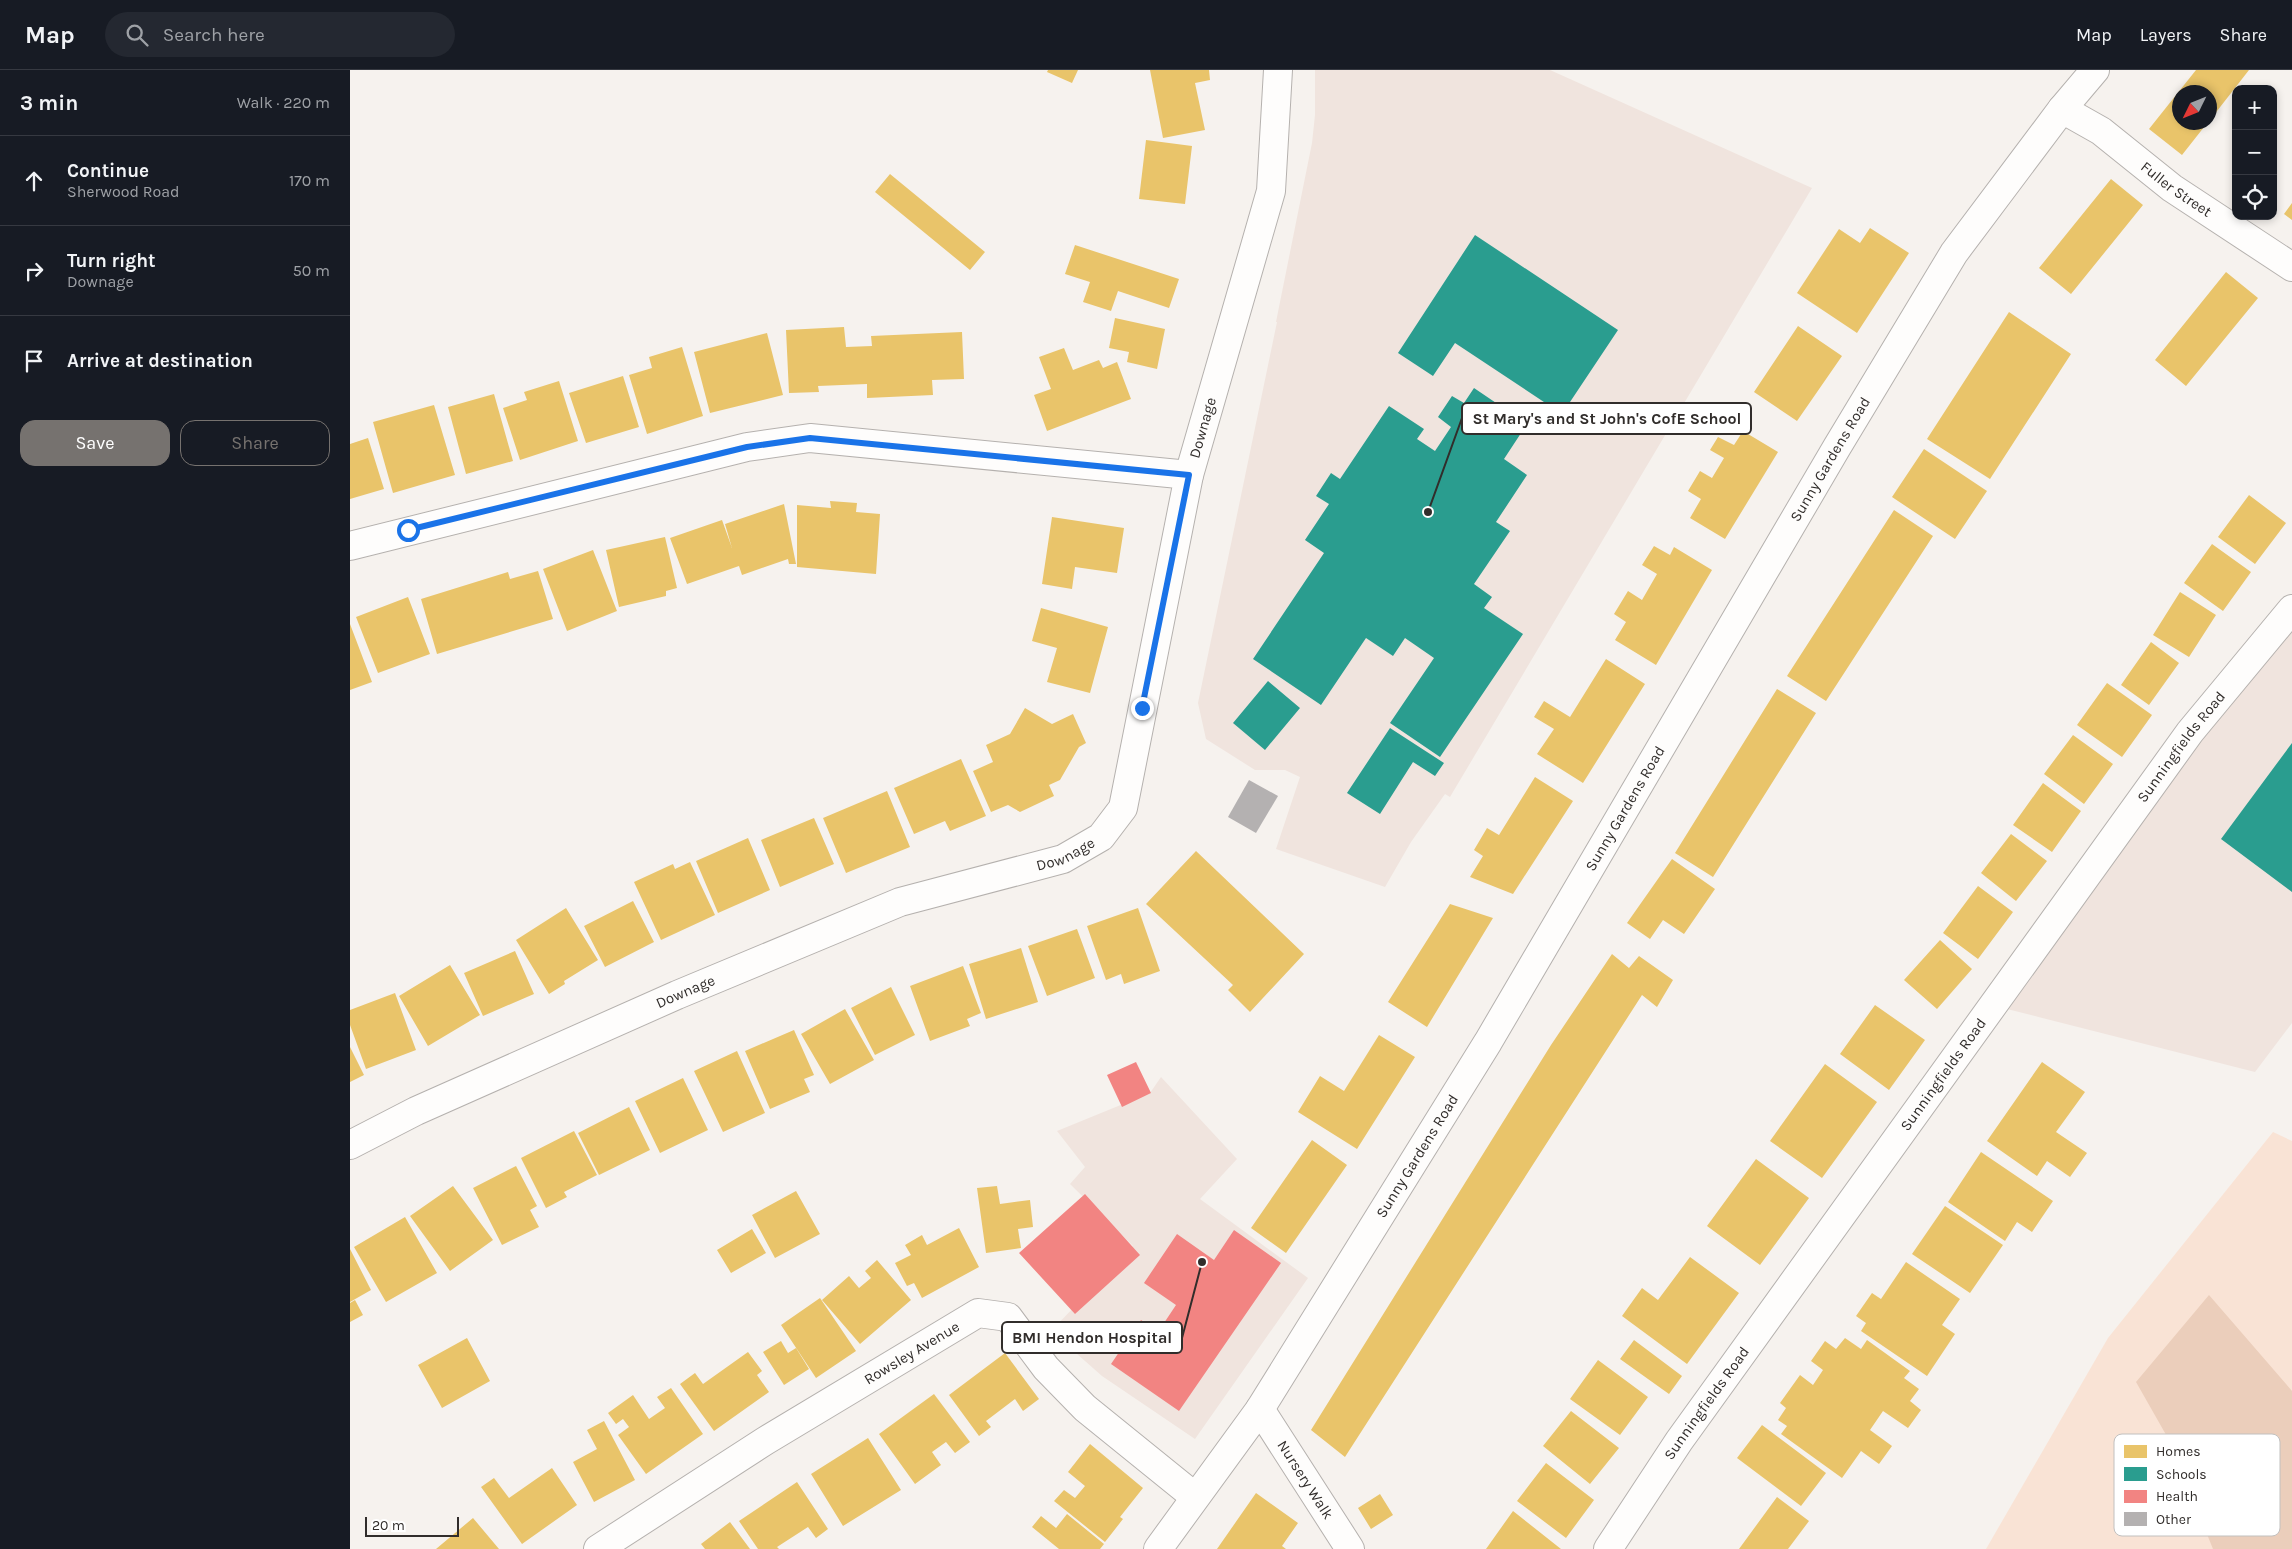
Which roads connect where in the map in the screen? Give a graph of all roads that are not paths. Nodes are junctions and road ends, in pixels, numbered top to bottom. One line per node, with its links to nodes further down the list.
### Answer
1 (1278, 70): 5 (street, Downage)
2 (2095, 70): 3 (street, Sunny Gardens Road)
3 (2062, 109): 4 (street, Fuller Street); 9 (street, Sunny Gardens Road)
4 (2292, 267)
5 (1189, 475): 6 (street); 8 (street, Downage)
6 (350, 546)
7 (2292, 609): 14 (street, Sunningfields Road)
8 (350, 1145)
9 (1260, 1409): 10 (street, Sunny Gardens Road); 13 (street, Nursery Walk)
10 (1195, 1497): 11 (street, Rowsley Avenue); 12 (street, Sunny Gardens Road)
11 (598, 1549)
12 (1158, 1549)
13 (1350, 1549)
14 (1608, 1549)

